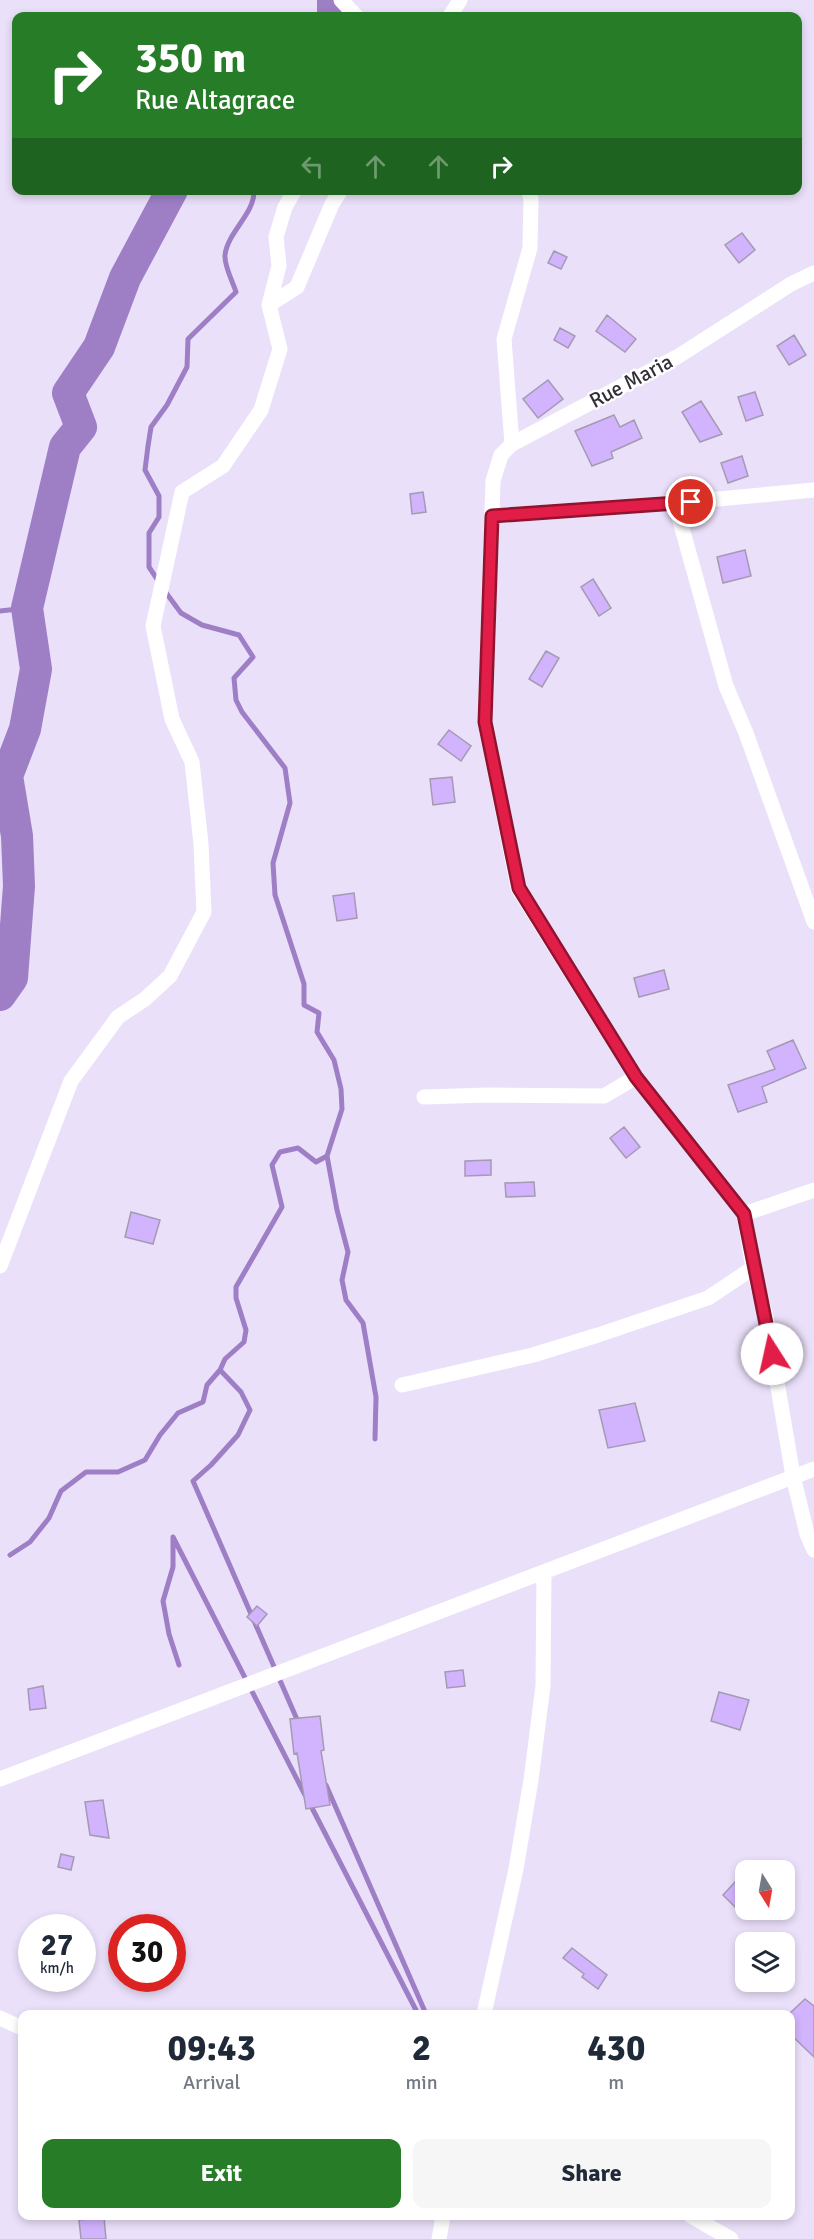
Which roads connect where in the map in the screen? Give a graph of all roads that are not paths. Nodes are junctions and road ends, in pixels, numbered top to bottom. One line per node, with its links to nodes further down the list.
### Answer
1 (341, 0): 2 (street)
2 (352, 12)
3 (292, 195): 7 (street)
4 (338, 195): 7 (street)
5 (530, 195): 8 (street)
6 (814, 273): 8 (street, Rue Maria)
7 (269, 305): 17 (street)
8 (513, 444): 11 (street, Rue Maria)
9 (814, 490): 10 (street)
10 (675, 503): 11 (street); 12 (street)
11 (492, 516): 13 (street, Rue Maria)
12 (814, 922)
13 (636, 1077): 14 (street); 16 (street, Rue Maria)
14 (424, 1097)
15 (814, 1190): 16 (street)
16 (744, 1214): 18 (street)
17 (0, 1266)
18 (753, 1268): 19 (street); 21 (street)
19 (402, 1385)
20 (814, 1469): 21 (street)
21 (793, 1476): 22 (street); 23 (street)
22 (814, 1550)
23 (544, 1572): 24 (street); 25 (street)
24 (0, 1779)
25 (485, 2010)
26 (0, 2018): 27 (street)
27 (18, 2026)
28 (442, 2220): 30 (street)
29 (698, 2220): 31 (street)
30 (439, 2239)
31 (731, 2239)

